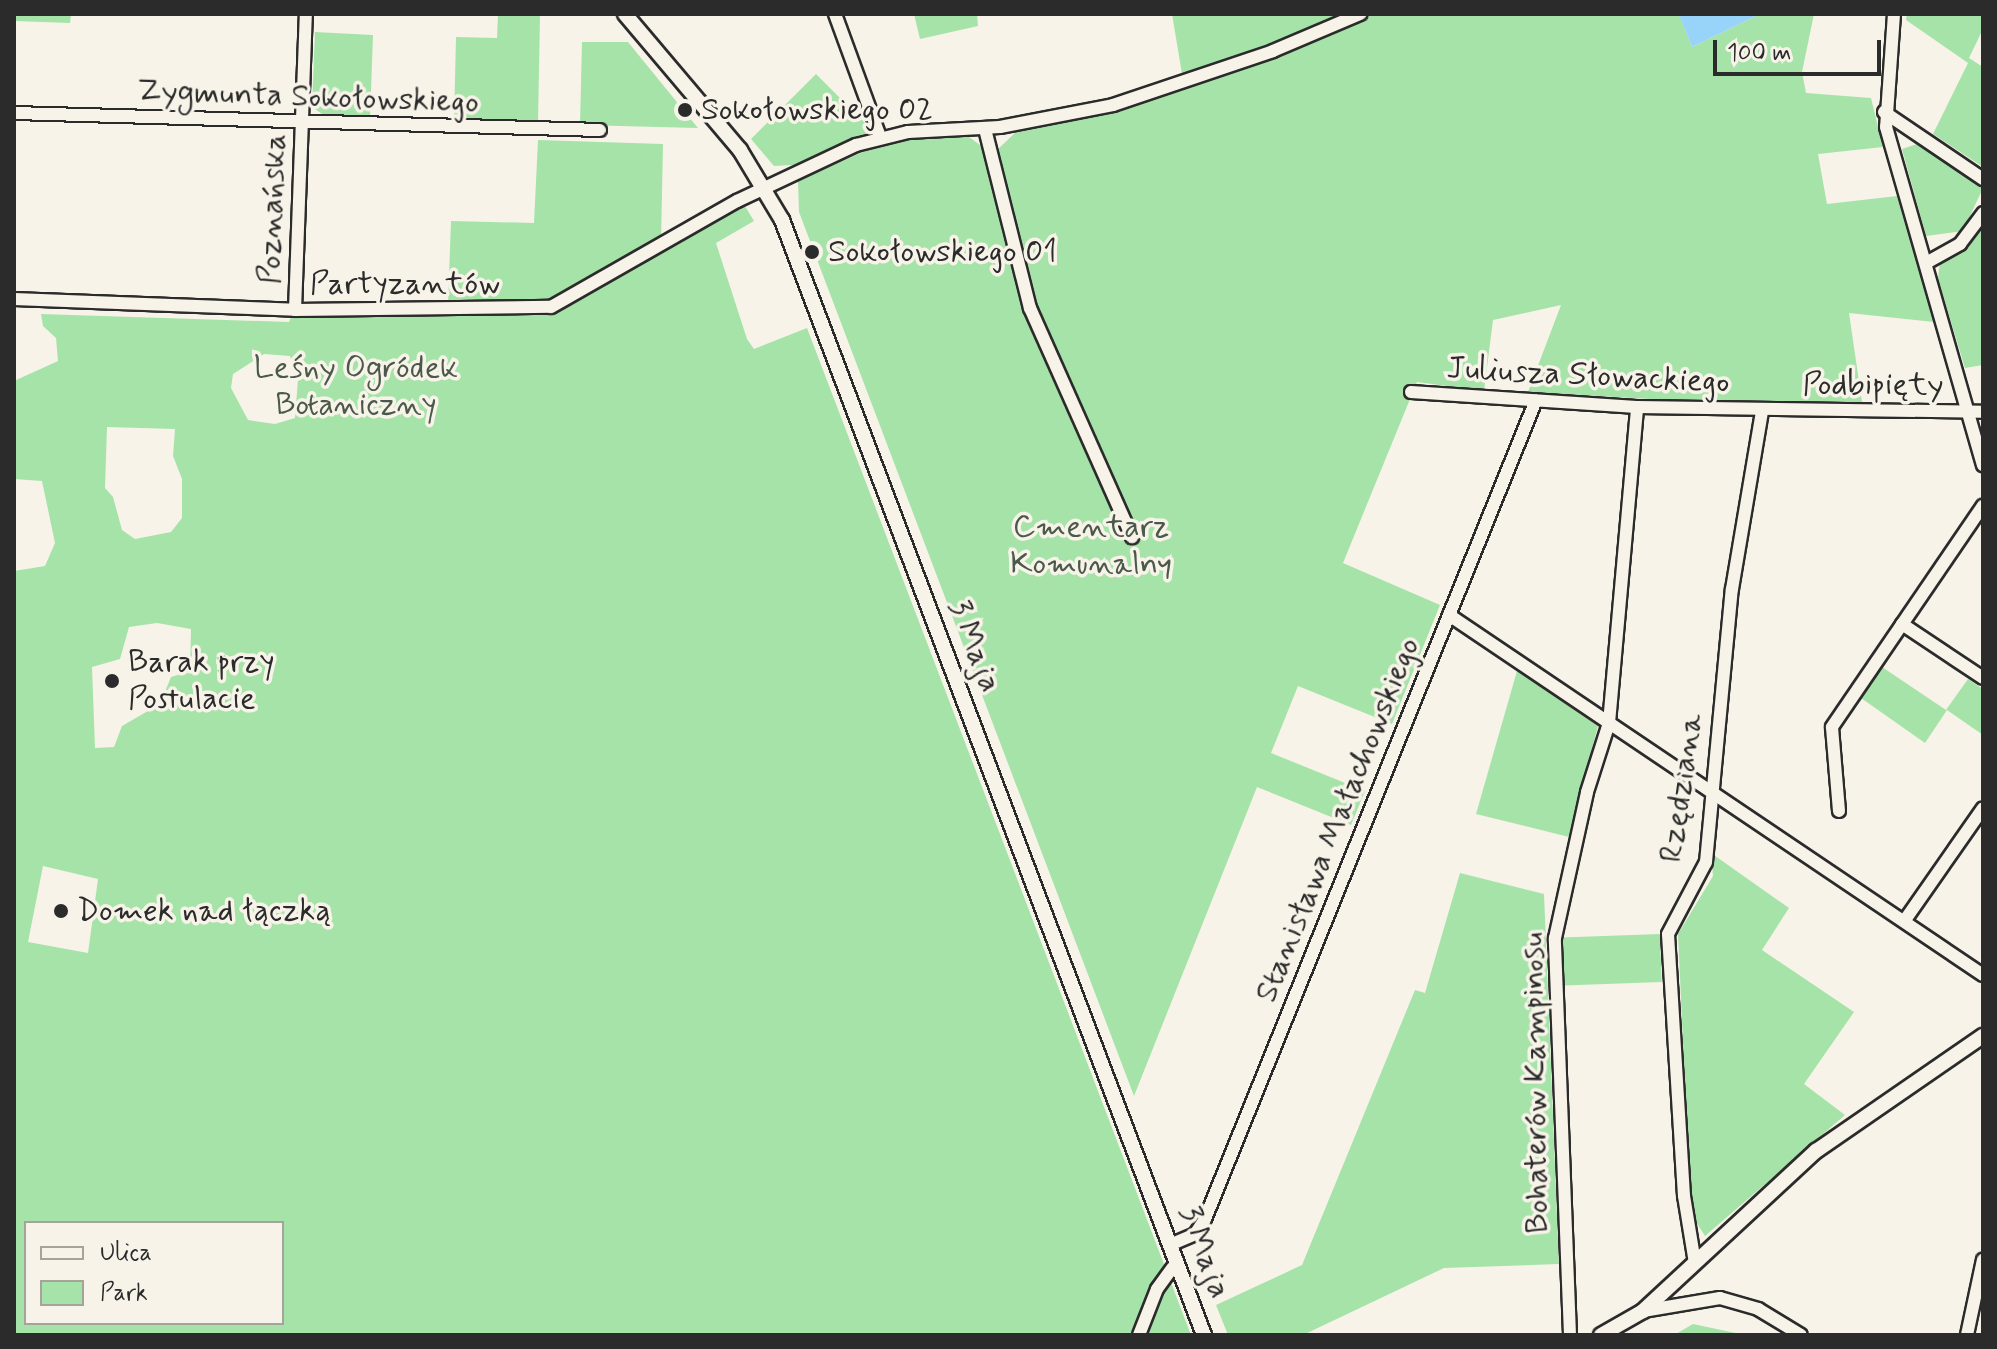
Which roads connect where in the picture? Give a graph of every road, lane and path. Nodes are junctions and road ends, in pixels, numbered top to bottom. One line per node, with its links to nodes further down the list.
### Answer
1 (306, 14): 8 (street, Poznańska)
2 (625, 14): 13 (street, 3 Maja)
3 (835, 14): 11 (street)
4 (1360, 14): 9 (street, Partyzantów)
5 (1894, 14): 6 (street)
6 (1884, 112): 12 (street); 15 (street)
7 (14, 113): 8 (street, Zygmunta Sokołowskiego)
8 (302, 124): 10 (street, Zygmunta Sokołowskiego); 17 (street, Poznańska)
9 (985, 129): 11 (street, Partyzantów); 26 (street)
10 (600, 130)
11 (880, 137): 13 (street, Partyzantów)
12 (1983, 179)
13 (764, 188): 17 (street, Partyzantów); 37 (street, 3 Maja)
14 (1983, 213): 15 (street)
15 (1926, 263): 22 (street)
16 (14, 299): 17 (street, Partyzantów)
17 (295, 310)
18 (1411, 392): 19 (street, Juliusza Słowackiego)
19 (1536, 400): 20 (street, Juliusza Słowackiego); 27 (street, Stanisława Małachowskiego)
20 (1637, 407): 21 (street, Juliusza Słowackiego); 30 (street, Bohaterów Kampinosu)
21 (1762, 411): 22 (street, Podbipięty); 31 (street, Rzędziana)
22 (1965, 411): 23 (street, Podbipięty); 24 (street)
23 (1983, 412)
24 (1983, 465)
25 (1983, 506): 28 (street)
26 (1132, 537)
27 (1449, 615): 30 (street); 37 (street, Stanisława Małachowskiego)
28 (1902, 624): 29 (street); 33 (street)
29 (1983, 678)
30 (1609, 723): 31 (street); 45 (street, Bohaterów Kampinosu)
31 (1713, 788): 34 (street); 39 (street, Rzędziana)
32 (1983, 808): 34 (street)
33 (1839, 811)
34 (1905, 920): 35 (street)
35 (1983, 975)
36 (1983, 1036): 39 (street)
37 (1172, 1244): 44 (street, 3 Maja)
38 (1983, 1260): 47 (street)
39 (1695, 1263): 41 (street)
40 (1172, 1268): 43 (street)
41 (1643, 1311): 42 (street); 46 (street)
42 (1608, 1333)
43 (1139, 1335)
44 (1204, 1335)
45 (1570, 1335)
46 (1801, 1335)
47 (1967, 1335)

